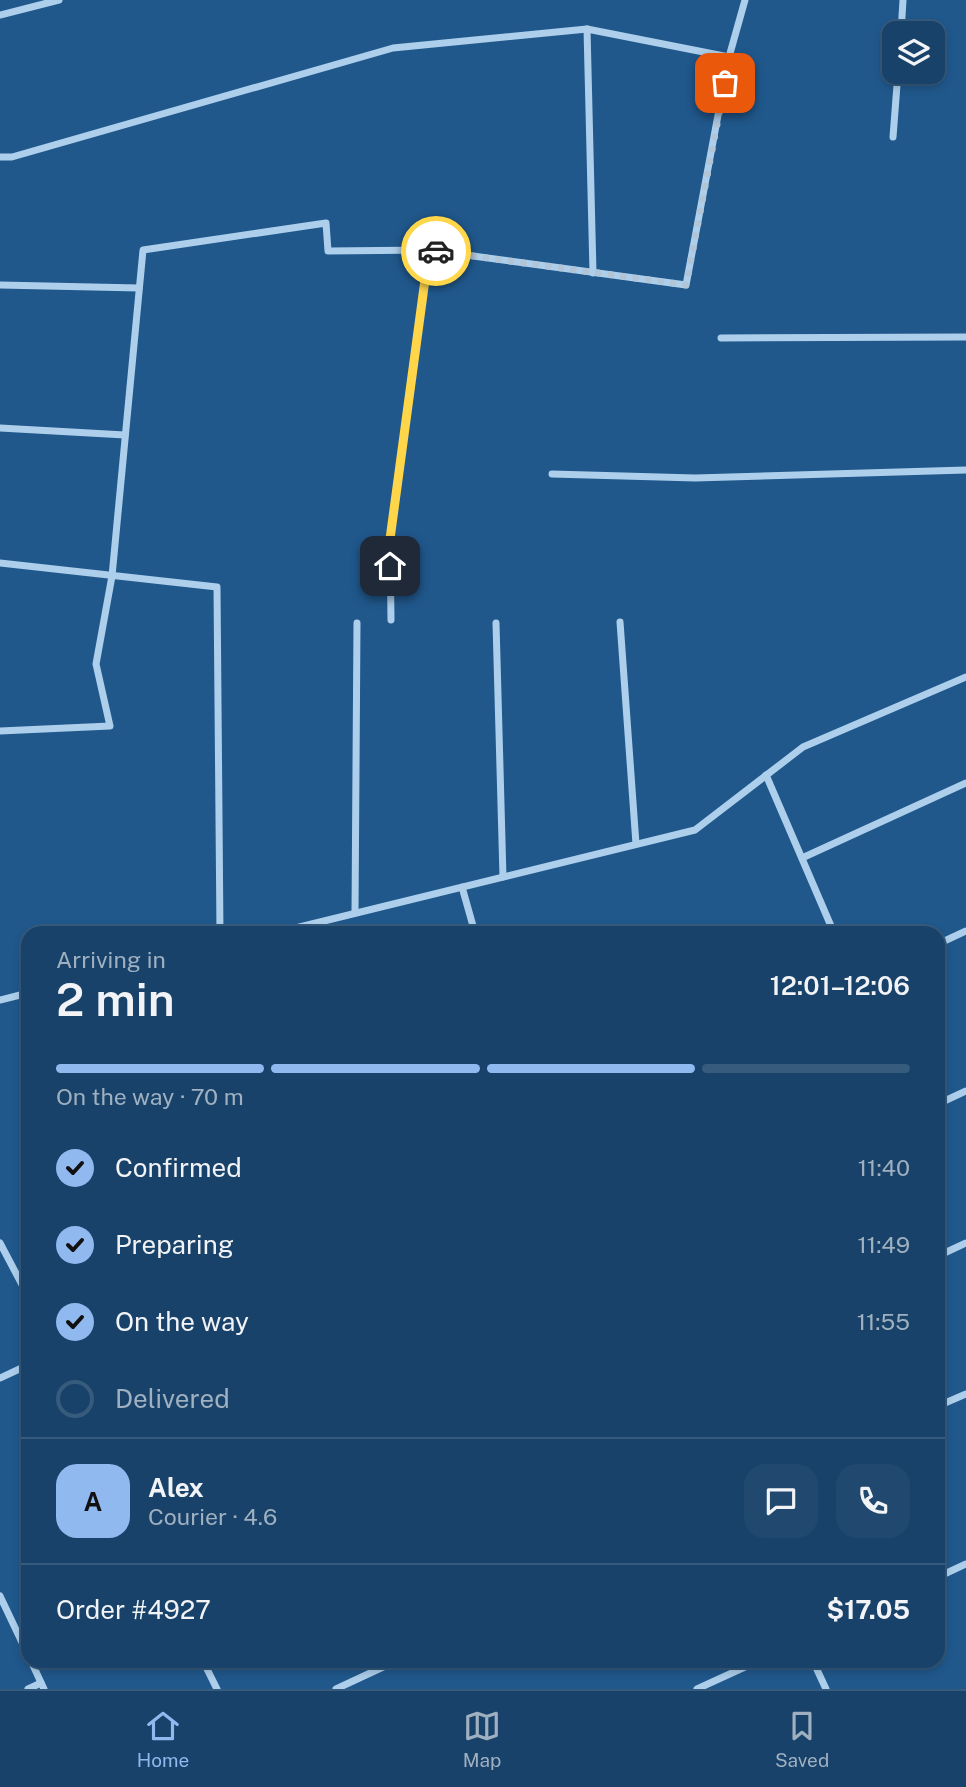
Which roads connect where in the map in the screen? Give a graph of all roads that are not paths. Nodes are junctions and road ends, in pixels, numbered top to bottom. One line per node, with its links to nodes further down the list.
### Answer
1 (60, 0): 4 (street)
2 (745, 0): 7 (street)
3 (903, 0): 5 (street)
4 (0, 15)
5 (902, 21)
6 (587, 29): 7 (street); 10 (street); 12 (street)
7 (730, 57): 12 (street)
8 (897, 84): 9 (street)
9 (893, 137)
10 (0, 157)
11 (429, 250): 12 (street); 14 (street); 23 (street)
12 (593, 273)
13 (0, 285): 14 (street)
14 (139, 288): 18 (street)
15 (966, 337): 16 (street)
16 (722, 338)
17 (0, 428): 18 (street)
18 (125, 435): 22 (street)
19 (966, 470): 20 (street)
20 (552, 474)
21 (0, 563): 22 (street)
22 (112, 576): 28 (street); 36 (street)
23 (391, 620)
24 (620, 622): 31 (street)
25 (357, 623): 35 (street)
26 (496, 623): 33 (street)
27 (966, 677): 29 (street)
28 (0, 731)
29 (766, 775): 31 (street); 32 (street)
30 (966, 783): 32 (street)
31 (636, 845): 33 (street)
32 (802, 858): 39 (street)
33 (503, 877): 34 (street)
34 (462, 887): 35 (street); 38 (street)
35 (355, 913): 37 (street)
36 (220, 926)
37 (303, 926)
38 (473, 926)
39 (831, 926)
40 (966, 930): 41 (street)
41 (945, 940)
42 (21, 995): 43 (street)
43 (0, 1000)
44 (966, 1091): 45 (street)
45 (945, 1101)
46 (0, 1243): 49 (street)
47 (966, 1243): 48 (street)
48 (945, 1253)
49 (21, 1283)
50 (21, 1367): 51 (street)
51 (0, 1377)
52 (966, 1394): 53 (street)
53 (945, 1403)
54 (966, 1564): 55 (street)
55 (945, 1574)
56 (0, 1596): 57 (street)
57 (21, 1640)
58 (34, 1668): 63 (street)
59 (206, 1668): 65 (street)
60 (381, 1668): 66 (street)
61 (743, 1668): 67 (street)
62 (816, 1668): 68 (street)
63 (43, 1686): 64 (street)
64 (28, 1689)
65 (216, 1689)
66 (337, 1689)
67 (697, 1689)
68 (826, 1689)

